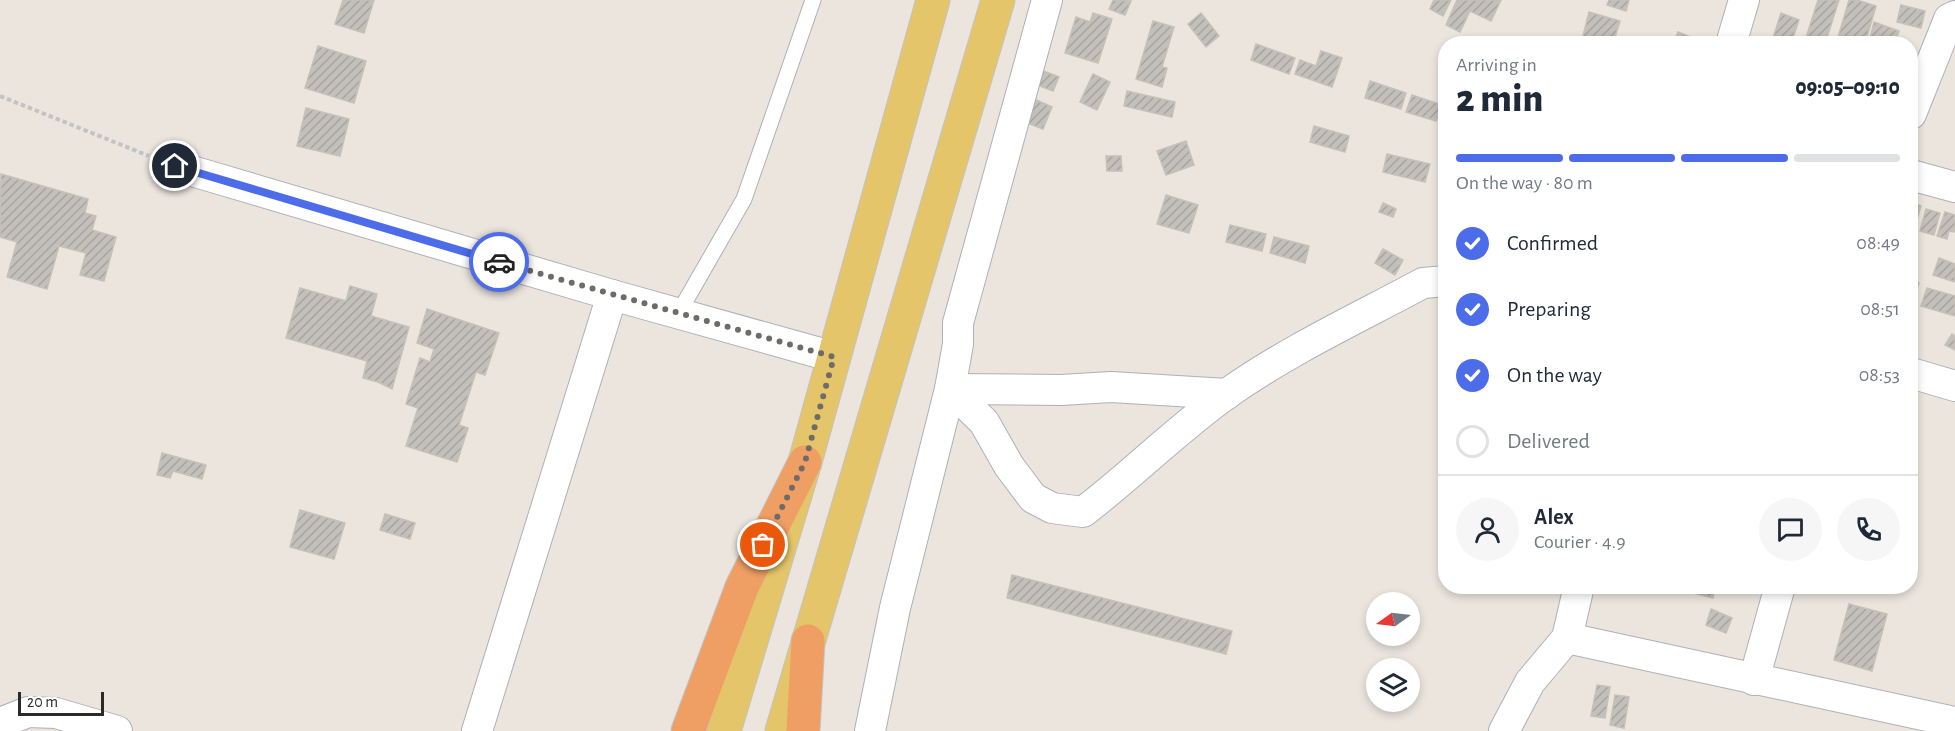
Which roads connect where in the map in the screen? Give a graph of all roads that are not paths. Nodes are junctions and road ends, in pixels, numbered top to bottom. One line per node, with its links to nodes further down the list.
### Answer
1 (813, 0): 14 (lane)
2 (933, 0): 15 (main road)
3 (998, 0): 24 (main road)
4 (1047, 0): 18 (street)
5 (1744, 0): 7 (street)
6 (1955, 16): 8 (street)
7 (1733, 36)
8 (1918, 96)
9 (175, 166): 13 (street)
10 (1918, 177): 11 (street)
11 (1955, 187)
12 (1438, 282): 19 (street)
13 (612, 295): 14 (street); 29 (street)
14 (678, 314): 15 (street)
15 (834, 357): 20 (main road)
16 (1918, 375): 17 (street)
17 (1955, 386)
18 (950, 389): 19 (street); 19 (street); 34 (street)
19 (1227, 394)
20 (805, 462): 30 (highway); 31 (main road)
21 (1577, 594): 23 (street)
22 (1778, 594): 25 (street)
23 (1567, 638): 25 (street); 35 (street)
24 (808, 641): 32 (main road); 33 (highway)
25 (1754, 680): 26 (street)
26 (1955, 722)
27 (0, 723): 28 (street)
28 (117, 731)
29 (477, 731)
30 (688, 731)
31 (724, 731)
32 (782, 731)
33 (803, 731)
34 (870, 731)
35 (1504, 731)

